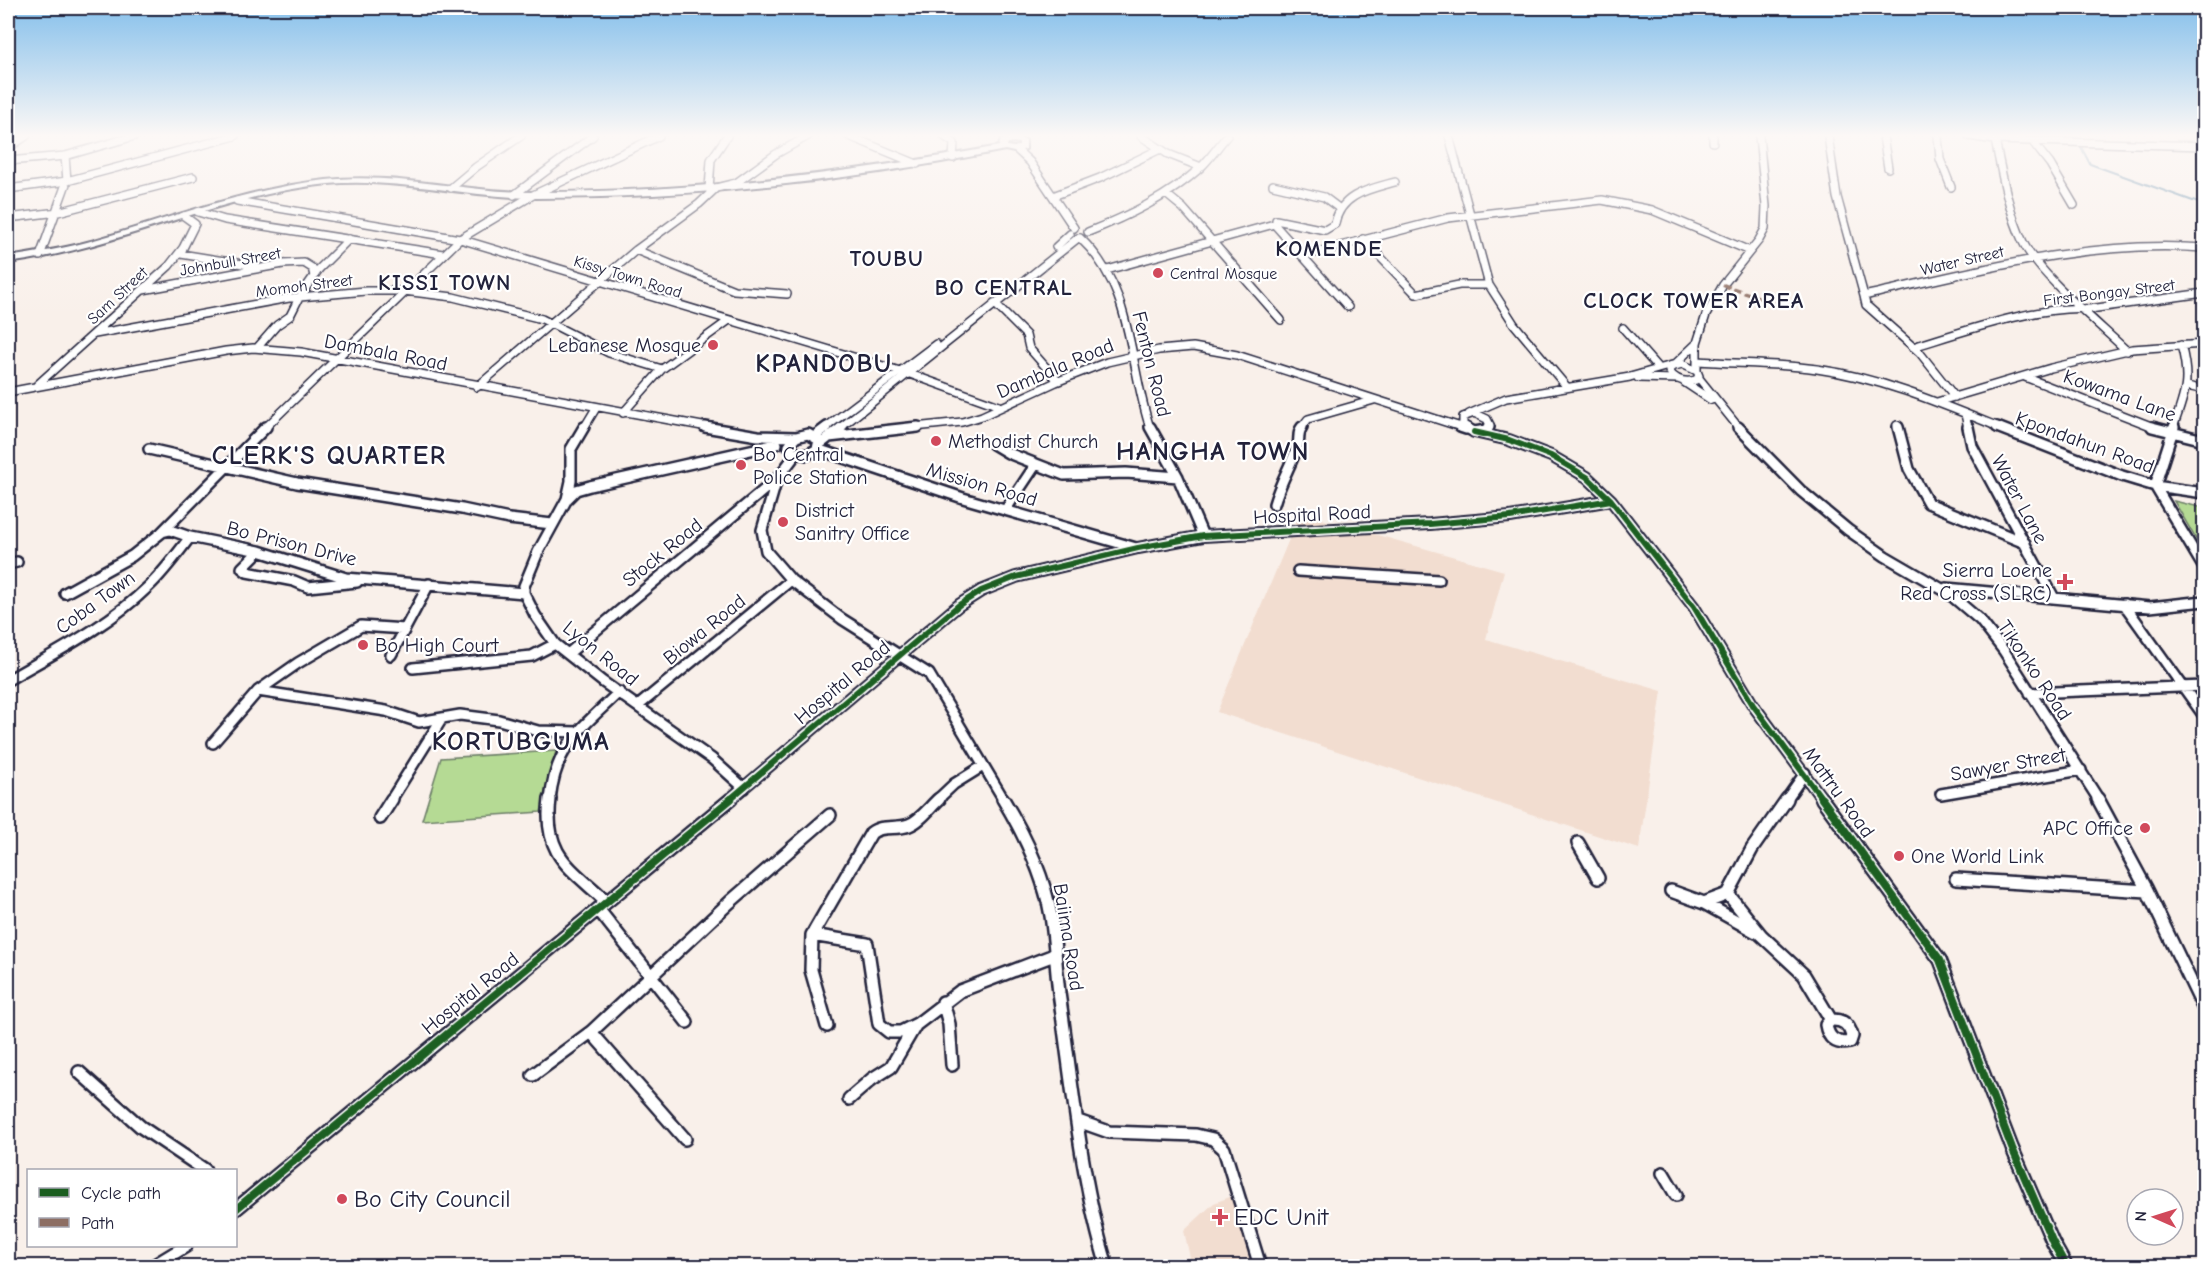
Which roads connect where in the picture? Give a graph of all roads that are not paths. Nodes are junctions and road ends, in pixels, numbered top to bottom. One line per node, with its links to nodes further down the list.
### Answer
1 (63, 195): 19 (street)
2 (122, 195): 19 (street)
3 (260, 195): 16 (main road)
4 (533, 195): 28 (street)
5 (707, 195): 33 (street)
6 (1164, 195): 25 (street)
7 (1168, 195): 30 (street)
8 (1317, 195): 18 (street)
9 (1357, 195): 18 (street)
10 (1465, 195): 22 (street)
11 (1765, 195): 34 (street)
12 (1838, 195): 50 (street)
13 (2007, 195): 38 (street)
14 (2068, 195): 17 (street)
15 (1053, 196): 26 (street, Fenton Road)
16 (237, 201): 20 (main road); 28 (street, Kissy Town Road)
17 (2074, 205)
18 (1340, 209): 24 (street)
19 (58, 212): 23 (street); 36 (street)
20 (198, 212): 21 (main road); 27 (street)
21 (184, 216): 31 (street, Sam Street); 36 (main road)
22 (1471, 216): 29 (street); 34 (street); 44 (street)
23 (8, 218)
24 (1275, 222): 30 (street); 37 (street)
25 (1088, 232): 26 (street); 26 (street)
26 (1075, 235): 41 (street, Fenton Road); 51 (street); 71 (street)
27 (349, 239): 35 (street); 42 (street)
28 (460, 239): 35 (street); 43 (street, Kissy Town Road)
29 (1363, 239): 37 (street); 44 (street)
30 (1214, 242): 41 (street); 54 (street)
31 (183, 248): 40 (street); 45 (street, Sam Street)
32 (2205, 248): 38 (street, Water Street)
33 (636, 250): 43 (street); 48 (street)
34 (1750, 251): 59 (street)
35 (443, 254): 46 (street)
36 (40, 256): 39 (main road)
37 (1302, 256): 52 (street)
38 (2034, 258): 50 (street, Water Street); 53 (street)
39 (8, 260)
40 (262, 267): 42 (street, Johnbull Street); 45 (street, Johnbull Street)
41 (1107, 270): 65 (street, Fenton Road)
42 (314, 276): 49 (street)
43 (601, 281): 55 (street, Kissy Town Road); 56 (street)
44 (1489, 285): 78 (street)
45 (143, 290): 58 (street, Sam Street)
46 (404, 291): 49 (street, Momoh Street); 56 (street, Momoh Street); 66 (street)
47 (2205, 293): 53 (street, First Bongay Street)
48 (787, 294)
49 (300, 296): 58 (street, Momoh Street); 63 (street)
50 (1864, 296): 62 (street)
51 (994, 303): 71 (street); 75 (street)
52 (1348, 307)
53 (2082, 308): 62 (street, First Bongay Street); 64 (street)
54 (1281, 320)
55 (728, 321): 70 (street); 71 (street, Kissy Town Road)
56 (552, 322): 70 (street, Momoh Street); 80 (street)
57 (1623, 328): 69 (street)
58 (95, 334): 77 (street, Sam Street)
59 (1697, 343): 67 (street); 68 (street)
60 (2205, 344): 61 (street)
61 (2181, 345): 64 (street); 79 (street)
62 (1913, 346): 87 (street)
63 (257, 348): 66 (street, Dambala Road); 77 (street, Dambala Road)
64 (2127, 351): 74 (street)
65 (1132, 354): 75 (street, Dambala Road); 83 (street, Dambala Road); 112 (street, Fenton Road)
66 (333, 360): 80 (street, Dambala Road); 111 (street)
67 (1698, 361): 72 (street); 85 (street)
68 (1673, 365): 69 (street, Dambala Road); 72 (street); 76 (street)
69 (1658, 368): 73 (street, Dambala Road)
70 (662, 369): 90 (street)
71 (906, 373): 88 (street, Kissy Town Road); 95 (street); 99 (street)
72 (1698, 374): 76 (street); 86 (street)
73 (1630, 377): 76 (street, Dambala Road); 78 (street, Dambala Road)
74 (2025, 377): 87 (street); 98 (street, Kowama Lane)
75 (1058, 381): 88 (street, Dambala Road)
76 (1680, 381): 86 (street)
77 (36, 386): 82 (street, Dambala Road)
78 (1566, 386): 84 (street, Dambala Road)
79 (2187, 386): 81 (street); 98 (street)
80 (477, 387): 89 (street, Dambala Road)
81 (2205, 390)
82 (8, 392)
83 (1376, 399): 92 (street, Dambala Road); 120 (street)
84 (1498, 400): 91 (street, Dambala Road); 93 (street)
85 (1937, 402): 87 (street, Kpondahun Road); 87 (street)
86 (1718, 405): 137 (street, Tikonko Road)
87 (1957, 406): 116 (street, Kpondahun Road); 123 (street, Water Lane)
88 (1002, 407): 97 (street, Dambala Road)
89 (596, 408): 90 (street, Dambala Road); 114 (street)
90 (623, 414): 100 (street, Dambala Road)
91 (1466, 416): 92 (street, Dambala Road); 93 (street); 96 (street)
92 (1436, 417): 96 (street, Dambala Road)
93 (1488, 420): 96 (street); 102 (street, Mattru Road)
94 (1897, 425): 124 (street)
95 (837, 430): 97 (street, Dambala Road); 99 (street, Dambala Road)
96 (1470, 431): 102 (street, Mattru Road)
97 (860, 432): 99 (street, Dambala Road)
98 (2173, 432): 103 (street, Kowama Lane); 116 (street)
99 (822, 435): 101 (street, Dambala Road); 106 (street)
100 (758, 436): 101 (street, Dambala Road); 104 (street, Dambala Road)
101 (797, 437): 107 (street)
102 (1509, 440): 119 (street, Mattru Road)
103 (2205, 440)
104 (777, 444): 107 (street, Dambala Road); 115 (street)
105 (993, 444): 110 (street)
106 (818, 447): 109 (street); 121 (street, Mission Road)
107 (789, 448): 109 (street)
108 (149, 449): 111 (street)
109 (796, 454): 113 (street)
110 (1036, 464): 112 (street); 121 (street)
111 (226, 466): 122 (street); 125 (street)
112 (1178, 477): 126 (street, Fenton Road)
113 (777, 479): 134 (street, Baiima Road); 145 (street, Stock Road)
114 (571, 481): 115 (street); 118 (street)
115 (590, 486): 118 (street)
116 (2155, 486): 117 (street, Kpondahun Road); 131 (street)
117 (2205, 493)
118 (567, 499): 122 (street)
119 (1611, 500): 126 (street, Hospital Road); 162 (street, Mattru Road)
120 (1274, 504)
121 (1006, 509): 129 (street, Mission Road)
122 (552, 524): 139 (street)
123 (2017, 527): 124 (street); 128 (street, Water Lane)
124 (1989, 529): 128 (street)
125 (161, 533): 127 (street, Bo Prison Drive); 138 (street)
126 (1203, 536): 129 (street, Hospital Road)
127 (190, 537): 130 (street, Bo Prison Drive); 149 (street, Coba Town)
128 (2025, 543): 140 (street, Water Lane)
129 (1138, 548): 147 (street, Hospital Road)
130 (258, 551): 133 (street, Bo Prison Drive); 133 (street)
131 (2205, 567)
132 (1298, 571): 135 (street)
133 (374, 580): 136 (street, Bo Prison Drive)
134 (791, 580): 147 (street, Baiima Road); 155 (street, Biowa Road)
135 (1438, 580)
136 (429, 584): 139 (street, Bo Prison Drive); 143 (street)
137 (1946, 588): 140 (street); 154 (street, Tikonko Road)
138 (65, 593)
139 (524, 593): 144 (street, Lyon Road)
140 (2054, 598): 142 (street)
141 (2205, 600): 142 (street)
142 (2124, 604): 150 (street)
143 (405, 629): 146 (street); 152 (street)
144 (555, 644): 145 (street, Lyon Road); 148 (street)
145 (569, 653): 153 (street, Lyon Road)
146 (391, 655)
147 (898, 656): 160 (street, Baiima Road); 163 (street, Hospital Road)
148 (413, 668)
149 (8, 680)
150 (2184, 686): 151 (street); 154 (street); 156 (street)
151 (2205, 686)
152 (258, 691): 157 (street); 159 (street)
153 (619, 692): 155 (street, Lyon Road); 158 (street)
154 (2030, 693): 161 (street, Tikonko Road)
155 (638, 706): 163 (street, Lyon Road)
156 (2205, 716)
157 (441, 720): 158 (street); 166 (street)
158 (579, 732): 174 (street)
159 (213, 743)
160 (983, 766): 175 (street); 177 (street, Baiima Road)
161 (2081, 770): 164 (street, Sawyer Street); 171 (street, Tikonko Road)
162 (1805, 773): 172 (street); 200 (street, Mattru Road)
163 (744, 788): 174 (street, Hospital Road)
164 (1941, 794)
165 (830, 815): 178 (street)
166 (380, 818)
167 (1578, 843): 168 (street)
168 (1598, 878)
169 (1956, 879): 171 (street)
170 (1671, 891): 173 (street)
171 (2147, 891): 180 (street, Tikonko Road)
172 (1728, 894): 173 (street); 176 (street)
173 (1704, 903): 176 (street)
174 (602, 905): 178 (street); 195 (street, Hospital Road)
175 (813, 935): 183 (street); 184 (street)
176 (1761, 935): 181 (street)
177 (1054, 955): 179 (street); 190 (street, Baiima Road)
178 (652, 977): 182 (street); 185 (street)
179 (943, 1002): 183 (street); 186 (street)
180 (2205, 1009)
181 (1831, 1020)
182 (687, 1022)
183 (916, 1024): 189 (street)
184 (827, 1026)
185 (591, 1032): 188 (street); 191 (street)
186 (952, 1065)
187 (79, 1072): 192 (street)
188 (533, 1075)
189 (849, 1099)
190 (1078, 1121): 198 (street, Baiima Road); 199 (street)
191 (685, 1139)
192 (204, 1169)
193 (1663, 1173): 194 (street)
194 (1676, 1195)
195 (237, 1206)
196 (183, 1247): 197 (street)
197 (153, 1266)
198 (1107, 1266)
199 (1260, 1266)
200 (2066, 1266)

